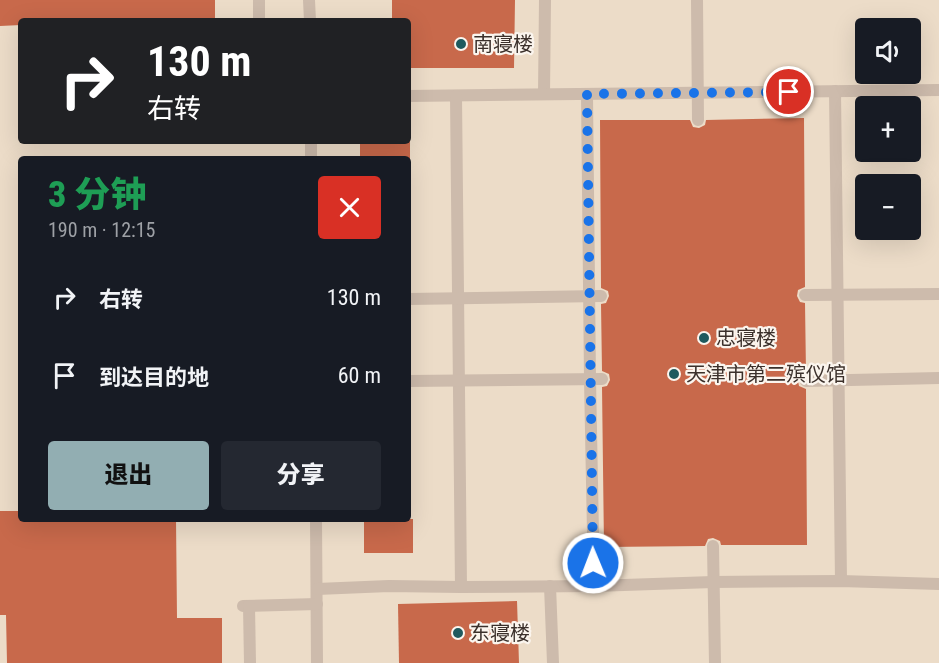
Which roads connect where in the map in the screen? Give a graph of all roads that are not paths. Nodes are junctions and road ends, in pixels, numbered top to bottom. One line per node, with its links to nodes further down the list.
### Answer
1 (259, 0): 5 (lane)
2 (309, 0): 6 (lane)
3 (545, 0): 10 (lane)
4 (697, 0): 9 (lane)
5 (259, 18)
6 (310, 18)
7 (939, 90): 8 (lane)
8 (835, 91): 9 (lane); 17 (lane)
9 (697, 93): 11 (lane); 14 (lane)
10 (544, 94): 11 (lane); 13 (lane)
11 (587, 94): 18 (lane)
12 (411, 96): 13 (lane)
13 (456, 96): 20 (lane)
14 (698, 120)
15 (939, 294): 17 (lane)
16 (805, 295): 17 (lane)
17 (837, 295): 23 (lane)
18 (595, 296): 20 (lane); 22 (lane)
19 (411, 299): 20 (lane)
20 (458, 299): 25 (lane)
21 (939, 378): 23 (lane)
22 (596, 379): 25 (lane); 33 (lane)
23 (839, 380): 26 (lane); 29 (lane)
24 (411, 381): 25 (lane)
25 (459, 381): 34 (lane)
26 (806, 381)
27 (316, 522): 35 (lane)
28 (713, 546): 30 (lane)
29 (841, 581): 30 (lane); 31 (lane)
30 (714, 582): 33 (lane); 40 (lane)
31 (939, 584)
32 (550, 586): 33 (lane); 34 (lane); 39 (lane)
33 (594, 586)
34 (461, 587): 35 (lane)
35 (316, 589): 36 (lane)
36 (317, 604): 37 (lane); 38 (lane)
37 (250, 663)
38 (317, 663)
39 (553, 663)
40 (715, 663)

